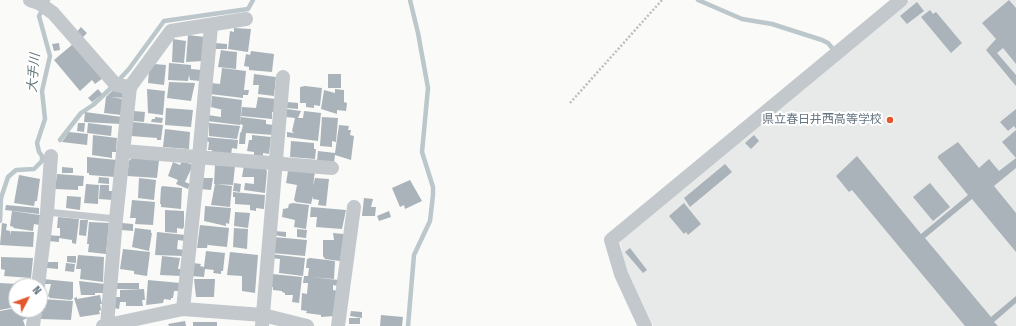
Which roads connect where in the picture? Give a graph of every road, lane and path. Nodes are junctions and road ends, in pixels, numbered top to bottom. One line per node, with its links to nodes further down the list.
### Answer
1 (30, 0): 7 (street)
2 (662, 0): 8 (path)
3 (902, 0): 23 (street)
4 (246, 19): 5 (street)
5 (211, 26): 7 (street); 11 (street)
6 (283, 76): 12 (street)
7 (130, 87): 9 (street)
8 (570, 103)
9 (123, 151): 11 (street); 16 (street)
10 (51, 156): 15 (street)
11 (200, 157): 12 (street); 18 (street)
12 (275, 164): 13 (street); 19 (street)
13 (332, 168)
14 (354, 207): 22 (street)
15 (47, 212): 16 (lane); 17 (street)
16 (116, 219): 20 (street)
17 (39, 278)
18 (183, 309): 19 (street); 20 (street)
19 (263, 320): 21 (street)
20 (105, 326)
21 (307, 326)
22 (338, 326)
23 (645, 326)

